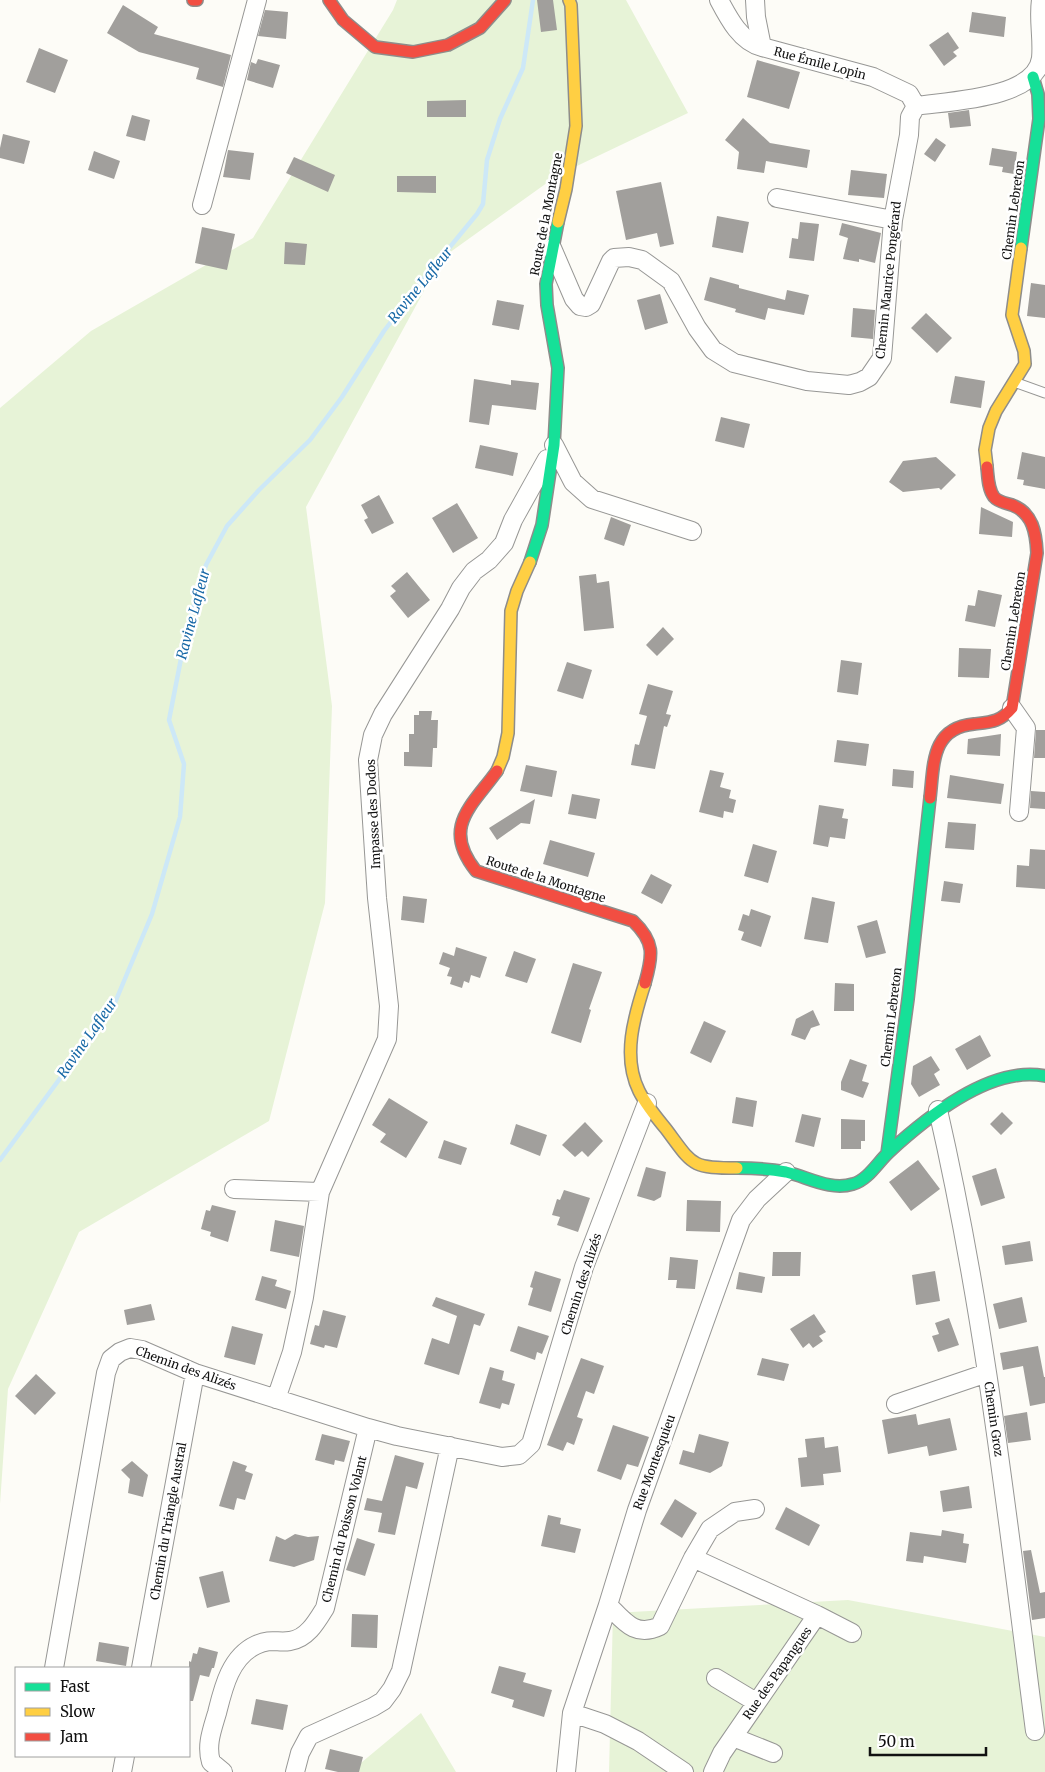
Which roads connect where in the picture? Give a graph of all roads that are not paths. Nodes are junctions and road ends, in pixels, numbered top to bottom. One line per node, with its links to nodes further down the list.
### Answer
1 (193, 0): 2 (main road)
2 (197, 0)
3 (257, 0): 14 (street)
4 (329, 0): 5 (main road)
5 (505, 0)
6 (569, 0): 16 (main road, Route de la Montagne)
7 (719, 0): 10 (street)
8 (755, 0): 10 (street, Rue Émile Lopin)
9 (1041, 0): 11 (street)
10 (762, 47): 12 (street, Rue Émile Lopin)
11 (1032, 77): 12 (street); 17 (main road, Chemin Lebreton)
12 (916, 106): 15 (street, Chemin Maurice Pongérard)
13 (777, 198): 15 (street)
14 (202, 205)
15 (893, 220): 16 (street, Chemin Maurice Pongérard)
16 (552, 248): 19 (main road, Route de la Montagne)
17 (1014, 382): 18 (lane); 21 (main road, Chemin Lebreton)
18 (1045, 393)
19 (554, 445): 20 (street); 25 (main road, Route de la Montagne); 30 (street, Impasse des Dodos)
20 (692, 531)
21 (1041, 554): 22 (main road, Chemin Lebreton)
22 (1012, 708): 23 (street); 27 (main road, Chemin Lebreton)
23 (1019, 812)
24 (1045, 1076): 26 (main road, Route de la Montagne)
25 (647, 1102): 28 (main road, Route de la Montagne); 36 (street, Chemin des Alizés)
26 (938, 1110): 27 (main road, Route de la Montagne); 32 (street, Chemin Groz)
27 (887, 1154): 28 (main road, Route de la Montagne)
28 (786, 1172): 39 (street, Rue Montesquieu)
29 (234, 1189): 30 (street)
30 (320, 1192): 33 (street, Impasse des Dodos)
31 (195, 1373): 33 (street, Chemin des Alizés); 42 (street, Chemin des Alizés); 43 (street, Chemin du Triangle Austral)
32 (987, 1373): 34 (street); 47 (street, Chemin Groz)
33 (276, 1399): 35 (street, Chemin des Alizés)
34 (896, 1404)
35 (368, 1428): 36 (street, Chemin des Alizés); 52 (street, Chemin du Poisson Volant)
36 (450, 1446): 53 (street)
37 (755, 1509): 38 (street)
38 (693, 1558): 39 (street); 40 (street, Rue des Papangues)
39 (608, 1605): 46 (street, Rue Montesquieu)
40 (817, 1615): 41 (street); 45 (street, Rue des Papangues)
41 (852, 1633)
42 (54, 1667)
43 (141, 1667)
44 (716, 1678): 45 (street)
45 (756, 1702): 48 (street, Rue des Papangues)
46 (572, 1713): 54 (street, Rue Montesquieu); 55 (street)
47 (1035, 1731)
48 (733, 1737): 49 (street); 56 (street, Rue des Papangues)
49 (773, 1753)
50 (125, 1757): 51 (street)
51 (122, 1772)
52 (223, 1772)
53 (295, 1772)
54 (566, 1772)
55 (684, 1772)
56 (713, 1772)

